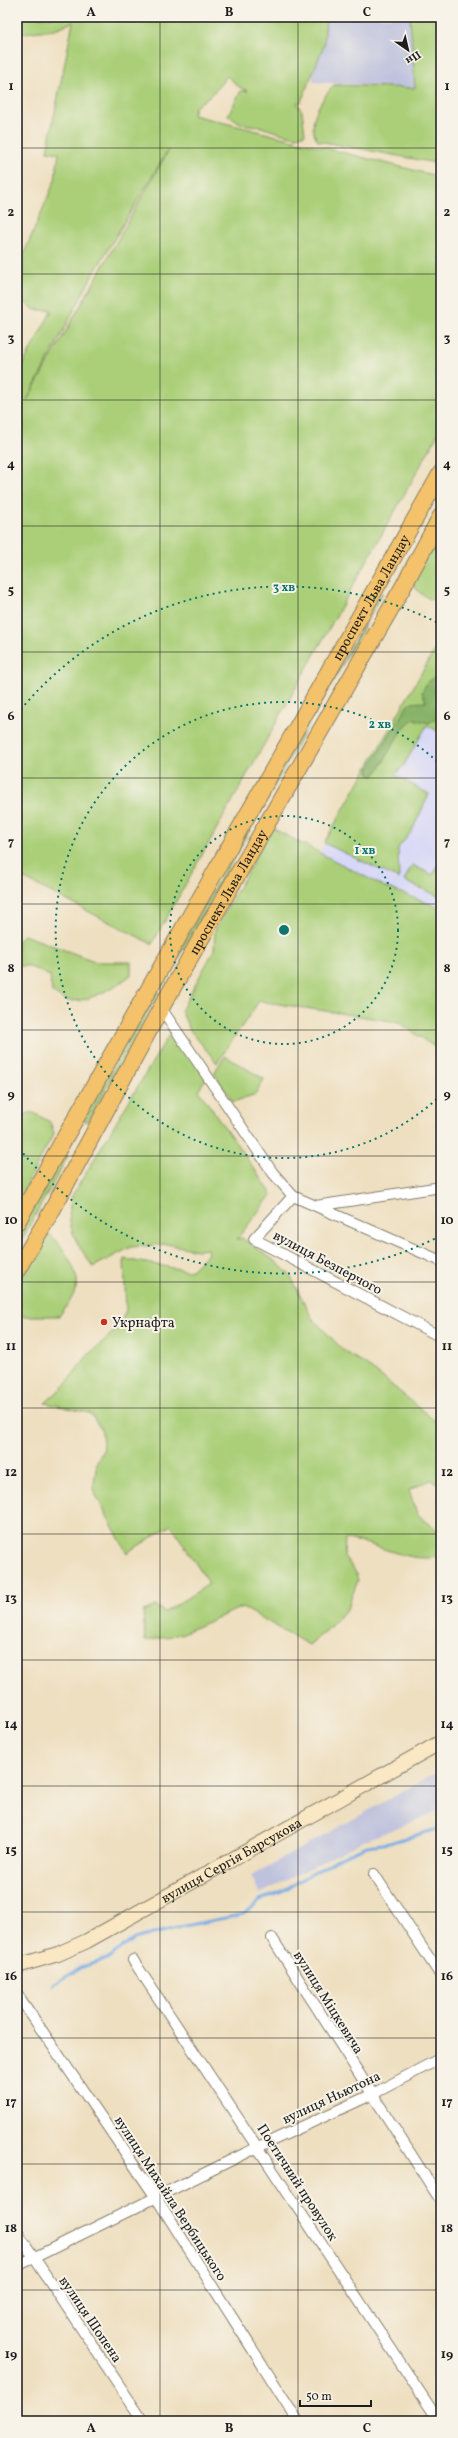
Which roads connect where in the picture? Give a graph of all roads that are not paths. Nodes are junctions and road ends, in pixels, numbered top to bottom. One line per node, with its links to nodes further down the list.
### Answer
1 (441, 473): 4 (main road, проспект Льва Ландау)
2 (441, 516): 3 (main road, проспект Льва Ландау)
3 (161, 1008): 5 (main road, проспект Льва Ландау); 7 (street)
4 (60, 1145): 5 (main road); 9 (main road, проспект Льва Ландау)
5 (80, 1156): 11 (main road, проспект Льва Ландау)
6 (441, 1187): 8 (street)
7 (293, 1196): 8 (street); 12 (street, вулиця Безперчого)
8 (316, 1206): 10 (street)
9 (17, 1222)
10 (441, 1261)
11 (17, 1270)
12 (441, 1337)
13 (441, 1742): 17 (main road, вулиця Сергія Барсукова)
14 (374, 1874): 18 (street)
15 (272, 1938): 21 (street, вулиця Міцкевича)
16 (133, 1960): 22 (street, Поетичний провулок)
17 (17, 1966)
18 (441, 1976)
19 (17, 1994): 23 (street, вулиця Михайла Вербицького)
20 (441, 2058): 21 (street, вулиця Ньютона)
21 (371, 2095): 22 (street, вулиця Ньютона); 24 (street, вулиця Міцкевича)
22 (258, 2147): 23 (street, вулиця Ньютона); 30 (street, Поетичний провулок)
23 (157, 2198): 26 (street, вулиця Ньютона); 29 (street, вулиця Михайла Вербицького)
24 (441, 2201)
25 (17, 2232): 26 (street, вулиця Шопена)
26 (34, 2258): 27 (street, вулиця Ньютона); 28 (street, вулиця Шопена)
27 (17, 2266)
28 (143, 2421)
29 (298, 2421)
30 (439, 2421)

